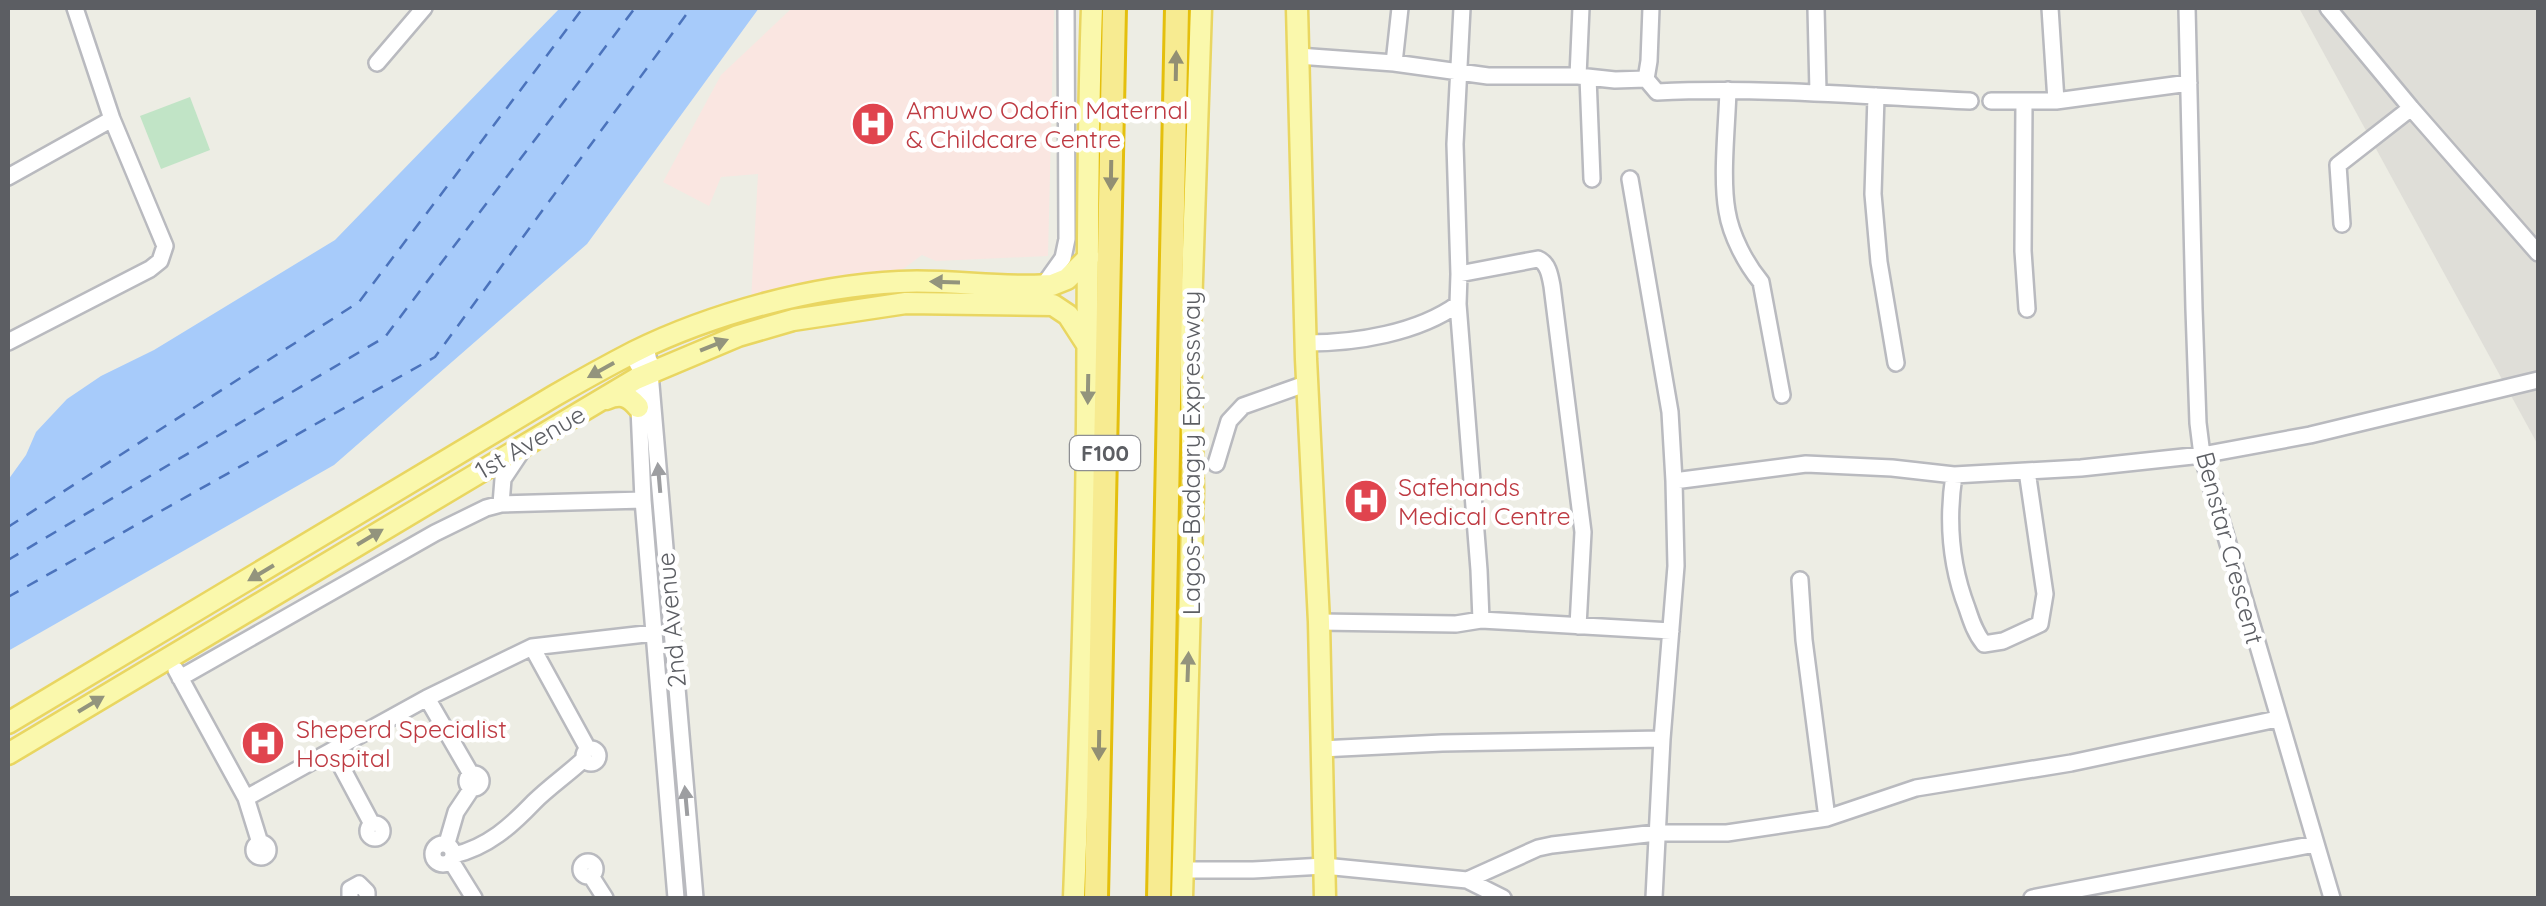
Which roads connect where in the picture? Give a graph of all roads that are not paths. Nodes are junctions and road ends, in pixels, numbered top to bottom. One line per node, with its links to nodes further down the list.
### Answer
1 (76, 8): 32 (street)
2 (424, 8): 19 (street)
3 (1066, 8): 40 (street)
4 (1092, 8): 38 (main road)
5 (1114, 8): 100 (highway, F100, one-way to 100)
6 (1177, 8): 101 (highway, Lagos-Badagry Expressway / F100, one-way to 6)
7 (1200, 8): 89 (main road, Lagos-Badagry Expressway, one-way to 7)
8 (1297, 8): 17 (main road)
9 (1400, 8): 18 (street)
10 (1462, 8): 20 (street)
11 (1581, 8): 21 (street)
12 (1651, 8): 22 (street)
13 (1816, 8): 25 (street)
14 (2050, 8): 29 (street)
15 (2187, 8): 23 (street, Benstar Crescent)
16 (2328, 8): 31 (street)
17 (1298, 56): 18 (street); 44 (main road)
18 (1394, 62): 20 (street)
19 (377, 64)
20 (1459, 73): 21 (street); 39 (street)
21 (1583, 76): 22 (street); 34 (street)
22 (1646, 79): 24 (street)
23 (2190, 84): 29 (street); 55 (street, Benstar Crescent)
24 (1728, 90): 25 (street); 51 (street)
25 (1818, 92): 26 (street)
26 (1876, 96): 27 (street); 47 (street)
27 (1970, 100)
28 (1991, 101): 30 (street)
29 (2056, 101): 30 (street)
30 (2024, 103): 42 (street)
31 (2411, 108): 36 (street); 37 (street)
32 (112, 119): 33 (street); 43 (street)
33 (8, 177)
34 (1592, 179)
35 (1630, 179): 59 (street)
36 (2342, 224)
37 (2538, 253)
38 (1089, 257): 40 (main road); 45 (main road)
39 (1459, 274): 41 (street); 65 (street)
40 (1042, 286): 46 (main road, 1st Avenue, one-way to 46)
41 (1458, 304): 44 (street); 63 (street)
42 (2027, 309)
43 (8, 342)
44 (1307, 342): 50 (main road)
45 (1088, 346): 48 (main road, 1st Avenue, one-way to 45); 99 (main road, one-way to 99)
46 (641, 349): 48 (street, 2nd Avenue); 72 (main road, 1st Avenue, one-way to 72)
47 (1896, 363)
48 (649, 372): 52 (main road, 1st Avenue); 53 (street, 2nd Avenue); 98 (street, 2nd Avenue, one-way to 48)
49 (2538, 380): 55 (street)
50 (1308, 383): 56 (street); 64 (main road)
51 (1782, 395)
52 (604, 399): 53 (main road); 54 (main road, 1st Avenue)
53 (638, 407): 60 (street, 2nd Avenue)
54 (526, 444): 61 (street); 69 (main road, 1st Avenue, one-way to 54)
55 (2202, 455): 57 (street); 73 (street, Benstar Crescent)
56 (1216, 464)
57 (2027, 471): 58 (street); 58 (street)
58 (1954, 475): 59 (street)
59 (1674, 481): 66 (street)
60 (643, 500): 61 (street); 67 (street, 2nd Avenue)
61 (501, 504): 70 (street)
62 (1800, 580): 81 (street)
63 (1481, 620): 64 (street); 65 (street)
64 (1319, 622): 77 (main road)
65 (1578, 626): 66 (street)
66 (1671, 631): 76 (street)
67 (654, 633): 68 (street); 97 (street, 2nd Avenue)
68 (532, 646): 71 (street); 86 (street)
69 (169, 657): 70 (street); 75 (main road, 1st Avenue, one-way to 69)
70 (180, 678): 80 (street)
71 (427, 698): 78 (street); 86 (street)
72 (44, 702): 74 (main road, 1st Avenue); 75 (main road)
73 (2278, 718): 81 (street); 85 (street, Benstar Crescent)
74 (8, 723)
75 (58, 724): 79 (main road, 1st Avenue)
76 (1662, 740): 77 (street); 83 (street)
77 (1321, 749): 87 (main road)
78 (333, 751): 80 (street); 82 (street)
79 (8, 754)
80 (246, 798): 84 (street)
81 (1828, 818): 83 (street)
82 (372, 824)
83 (1656, 833): 88 (street); 104 (street)
84 (260, 843)
85 (2315, 844): 105 (street); 106 (street, Benstar Crescent)
86 (451, 853): 95 (street)
87 (1324, 866): 89 (street); 91 (street); 103 (main road)
88 (1497, 866): 91 (street); 92 (street)
89 (1183, 870): 102 (main road, Lagos-Badagry Expressway)
90 (591, 876): 96 (street)
91 (1468, 880): 92 (street)
92 (1498, 897)
93 (350, 898): 94 (street)
94 (367, 898)
95 (474, 898)
96 (605, 898)
97 (676, 898)
98 (696, 898)
99 (1074, 898)
100 (1096, 898)
101 (1159, 898)
102 (1182, 898)
103 (1325, 898)
104 (1654, 898)
105 (2032, 898)
106 (2332, 898)

